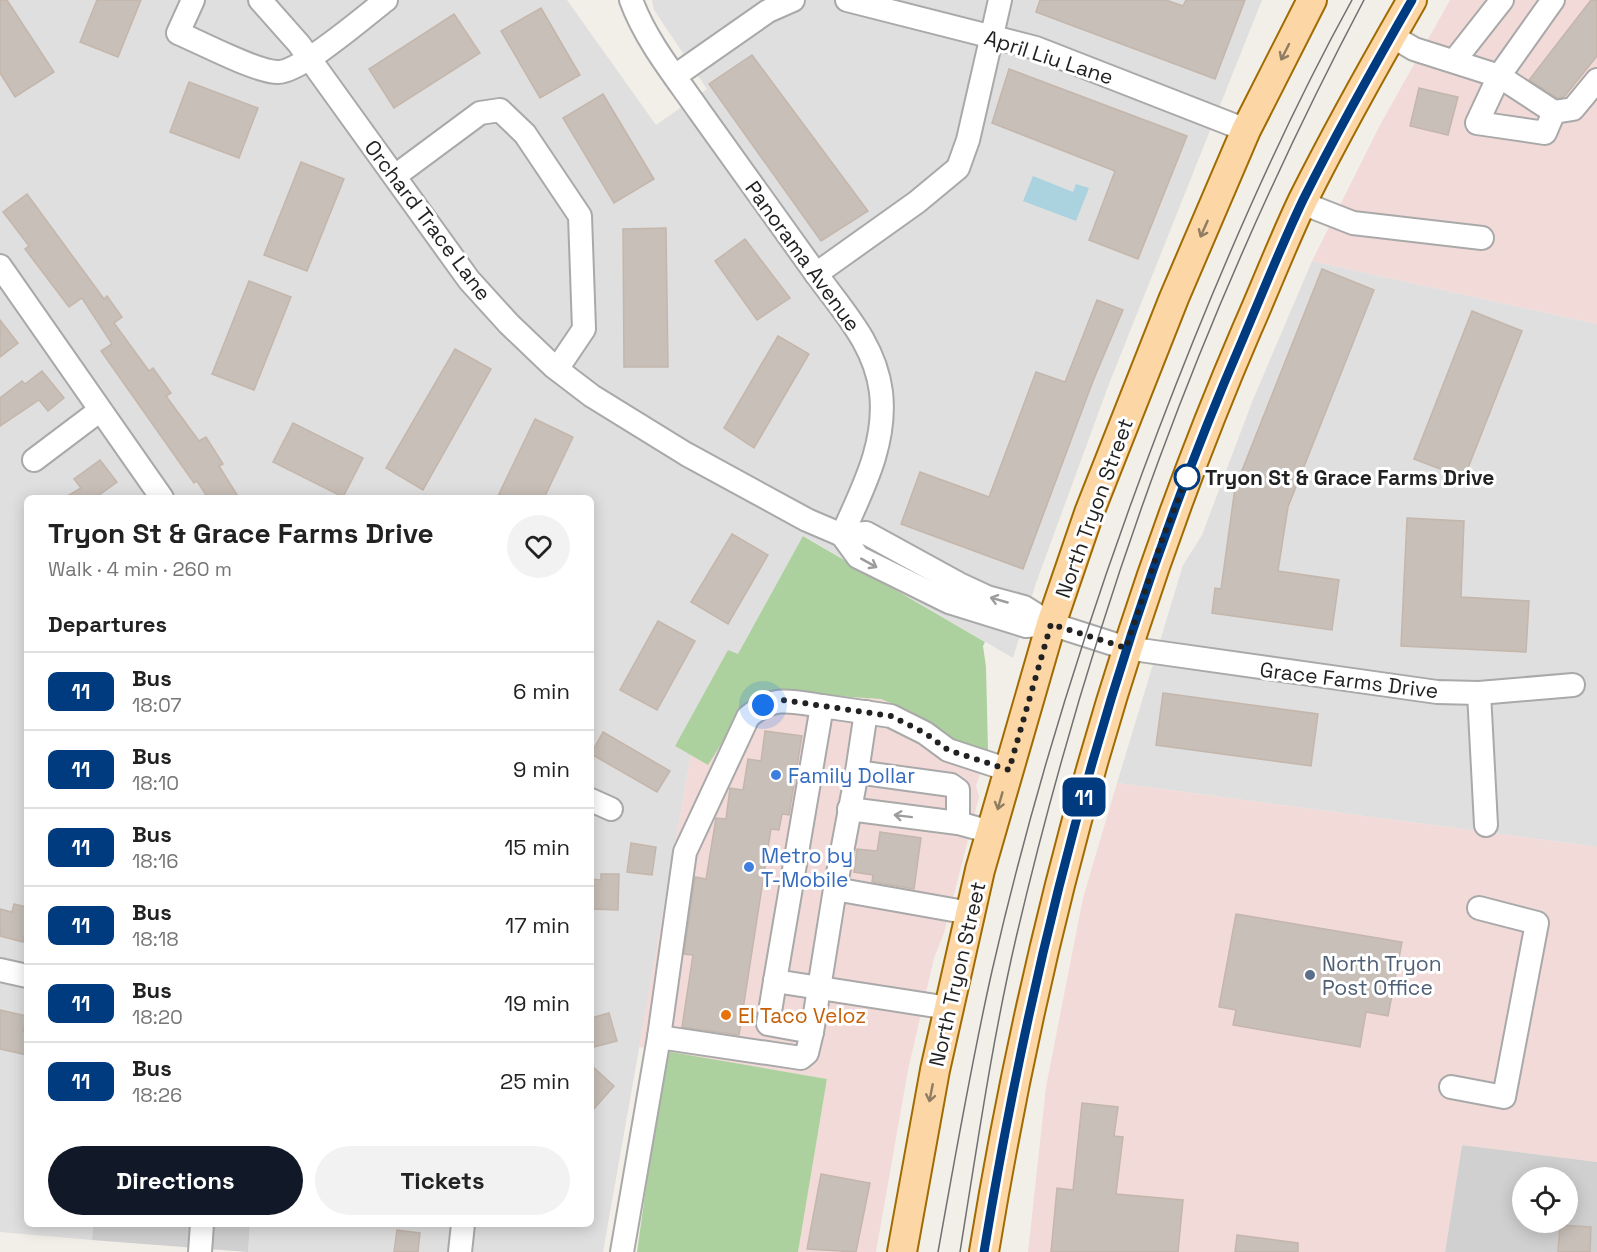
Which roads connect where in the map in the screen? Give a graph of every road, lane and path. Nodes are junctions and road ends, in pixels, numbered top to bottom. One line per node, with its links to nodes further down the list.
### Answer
1 (193, 0): 14 (street)
2 (260, 0): 14 (street, Orchard Trace Lane)
3 (386, 0): 14 (street)
4 (631, 0): 16 (street, Panorama Avenue)
5 (793, 0): 16 (street)
6 (847, 0): 12 (street, April Liu Lane)
7 (1000, 0): 12 (street)
8 (1312, 0): 20 (main road, North Tryon Street, one-way to 20)
9 (1412, 0): 13 (main road)
10 (1502, 0): 15 (street)
11 (1553, 0): 17 (street)
12 (990, 36): 20 (street, April Liu Lane); 25 (street)
13 (1392, 36): 15 (street); 22 (main road)
14 (310, 58): 21 (street, Orchard Trace Lane)
15 (1454, 61): 17 (street)
16 (675, 76): 25 (street, Panorama Avenue)
17 (1499, 76): 19 (street); 19 (street)
18 (1597, 80): 19 (street)
19 (1554, 112)
20 (1246, 130): 31 (main road, North Tryon Street, one-way to 31)
21 (395, 176): 26 (street, Orchard Trace Lane); 26 (street)
22 (1302, 203): 23 (street); 32 (main road)
23 (1482, 238)
24 (2, 272): 27 (street)
25 (816, 274): 30 (street, Panorama Avenue)
26 (557, 369): 30 (street, Orchard Trace Lane)
27 (99, 411): 28 (street); 29 (street)
28 (34, 460)
29 (160, 495)
30 (842, 535): 31 (street, Orchard Trace Lane)
31 (1051, 624): 32 (street, Orchard Trace Lane); 37 (main road, North Tryon Street)
32 (1126, 648): 34 (street, Grace Farms Drive); 60 (main road)
33 (1573, 685): 34 (street, Grace Farms Drive)
34 (1479, 693): 41 (street)
35 (822, 706): 36 (street); 48 (street); 52 (street)
36 (866, 712): 37 (street); 38 (street)
37 (1009, 770): 42 (main road, North Tryon Street, one-way to 42)
38 (857, 772): 39 (street); 40 (street)
39 (849, 809): 40 (street, one-way to 39); 43 (street)
40 (958, 823): 42 (street)
41 (1486, 825)
42 (991, 832): 45 (main road, North Tryon Street)
43 (835, 889): 45 (street); 49 (street)
44 (1479, 908): 53 (street)
45 (970, 913): 50 (main road, North Tryon Street)
46 (0, 970): 47 (street)
47 (24, 975)
48 (775, 981): 49 (street); 51 (street)
49 (818, 988): 50 (street); 51 (street)
50 (949, 1008): 59 (main road, North Tryon Street, one-way to 59)
51 (812, 1032): 52 (street)
52 (659, 1037): 58 (street)
53 (1451, 1087)
54 (202, 1227): 56 (street)
55 (463, 1227): 57 (street)
56 (200, 1252)
57 (459, 1252)
58 (622, 1252)
59 (902, 1252)
60 (984, 1252)

